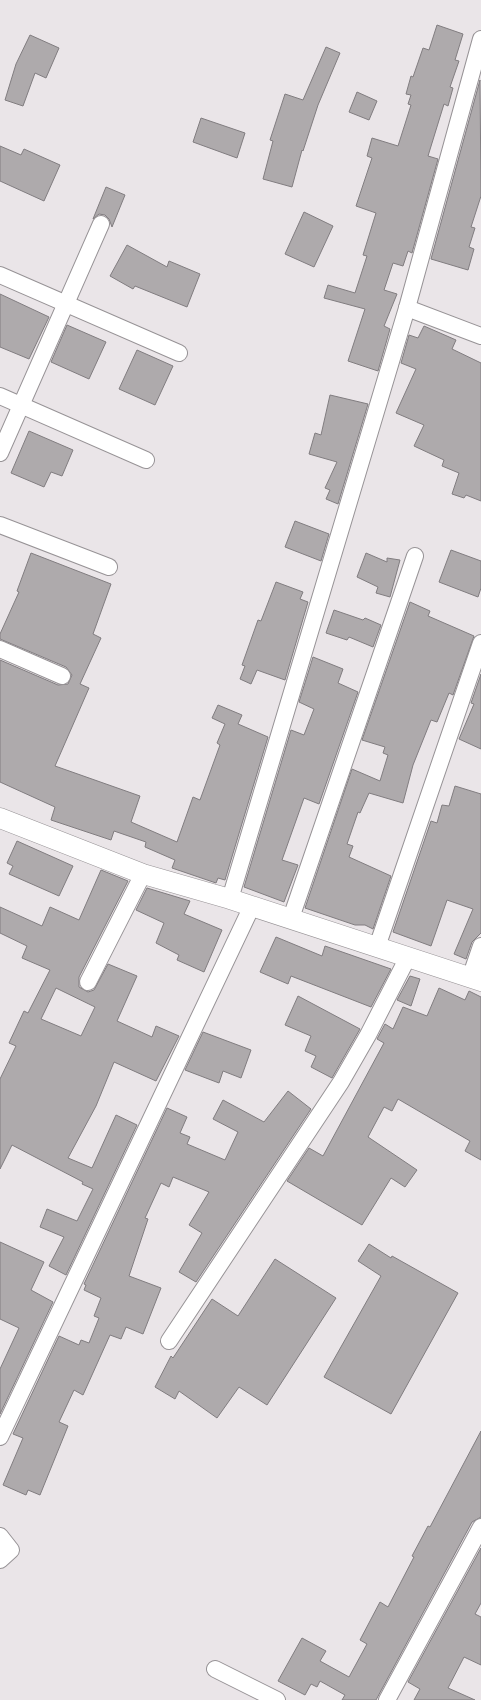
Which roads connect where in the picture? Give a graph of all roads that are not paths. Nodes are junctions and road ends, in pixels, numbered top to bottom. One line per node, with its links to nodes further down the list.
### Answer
1 (481, 39): 5 (street)
2 (101, 224): 4 (street)
3 (0, 275): 4 (street)
4 (66, 304): 7 (street); 9 (street)
5 (407, 308): 6 (street); 20 (street)
6 (481, 336)
7 (179, 353)
8 (0, 396): 9 (street)
9 (21, 406): 10 (street); 11 (street)
10 (0, 453)
11 (146, 460)
12 (0, 525): 14 (street)
13 (415, 556): 22 (street)
14 (109, 567)
15 (481, 643): 24 (street)
16 (0, 649): 17 (street)
17 (62, 676)
18 (0, 818): 19 (street)
19 (143, 874): 20 (street); 27 (street)
20 (230, 899): 21 (street)
21 (252, 906): 22 (street); 29 (street)
22 (291, 918): 24 (street)
23 (481, 946): 26 (street)
24 (377, 947): 25 (street)
25 (408, 957): 26 (street); 28 (street)
26 (475, 980)
27 (88, 982)
28 (169, 1341)
29 (0, 1437)
30 (481, 1527): 35 (street)
31 (0, 1536): 32 (street)
32 (0, 1560)
33 (215, 1669): 34 (street)
34 (277, 1700)
35 (387, 1700)

